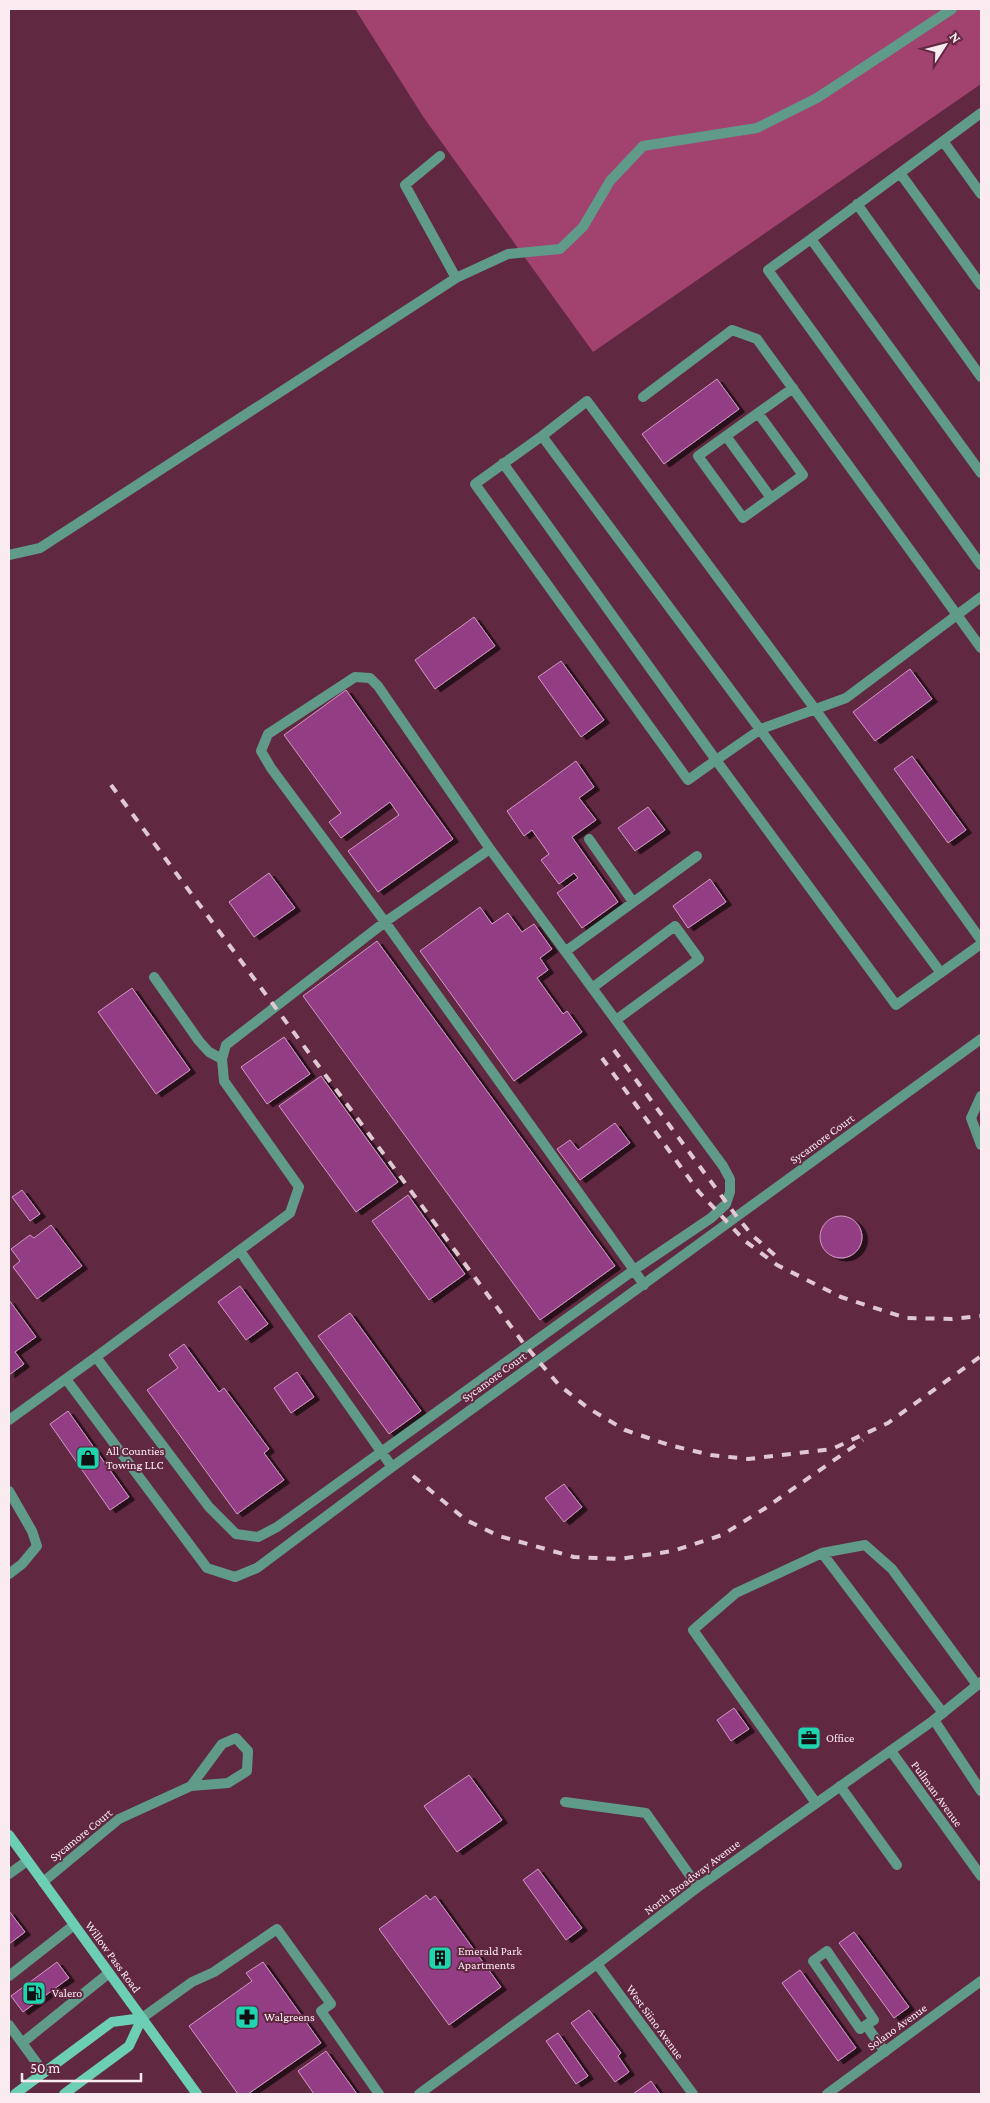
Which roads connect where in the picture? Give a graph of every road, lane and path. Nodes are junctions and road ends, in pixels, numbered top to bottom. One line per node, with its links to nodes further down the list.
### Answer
1 (952, 9): 9 (street)
2 (981, 113): 3 (street)
3 (943, 141): 5 (street); 6 (street)
4 (440, 156): 9 (street)
5 (900, 173): 7 (street); 10 (street)
6 (981, 194)
7 (858, 204): 8 (street); 11 (street)
8 (811, 239): 18 (street); 21 (street)
9 (456, 278): 20 (street)
10 (981, 285)
11 (981, 377)
12 (793, 388): 13 (street); 14 (street); 23 (street)
13 (643, 397)
14 (758, 413): 16 (street); 19 (street)
15 (542, 436): 17 (street); 25 (street); 26 (street)
16 (726, 436): 19 (street); 19 (street)
17 (503, 464): 27 (street); 27 (street)
18 (981, 473)
19 (771, 498)
20 (9, 556)
21 (981, 565)
22 (981, 597): 23 (street)
23 (957, 615): 24 (street); 25 (street)
24 (981, 648)
25 (815, 710): 26 (street); 33 (street)
26 (761, 729): 27 (street); 36 (street)
27 (716, 760): 36 (street)
28 (589, 839): 31 (street)
29 (490, 849): 32 (street); 32 (street); 35 (street)
30 (697, 856): 31 (street)
31 (633, 902): 35 (street)
32 (385, 922): 41 (street); 45 (street)
33 (981, 940)
34 (981, 944): 36 (street)
35 (566, 951): 38 (street)
36 (941, 973)
37 (154, 977): 41 (street)
38 (592, 988): 39 (street); 39 (street)
39 (616, 1020): 45 (street)
40 (981, 1039): 46 (street, Sycamore Court)
41 (222, 1059): 44 (street)
42 (981, 1096): 43 (street)
43 (981, 1145)
44 (240, 1252): 47 (street); 50 (street)
45 (634, 1270): 46 (street); 50 (street)
46 (644, 1285): 51 (street, Sycamore Court)
47 (96, 1357): 48 (street); 50 (street)
48 (66, 1379): 49 (street); 51 (street, Sycamore Court)
49 (9, 1420)
50 (382, 1452): 51 (street)
51 (392, 1467)
52 (9, 1491): 54 (street)
53 (822, 1553): 55 (street); 56 (street); 63 (street)
54 (9, 1574)
55 (979, 1684): 56 (street, North Broadway Avenue)
56 (943, 1713): 57 (street, North Broadway Avenue)
57 (934, 1720): 58 (street, North Broadway Avenue); 61 (street)
58 (890, 1751): 60 (street, North Broadway Avenue); 68 (street, Pullman Avenue)
59 (191, 1786): 59 (street, Sycamore Court); 69 (street, Sycamore Court)
60 (840, 1786): 63 (street, North Broadway Avenue); 66 (street)
61 (981, 1791)
62 (565, 1802): 70 (street)
63 (816, 1802): 70 (street, North Broadway Avenue)
64 (9, 1835): 65 (main road, Willow Pass Road)
65 (27, 1861): 67 (street); 69 (main road, Willow Pass Road)
66 (897, 1865)
67 (9, 1874)
68 (981, 1876)
69 (43, 1882): 71 (main road, Willow Pass Road)
70 (698, 1887): 72 (street, North Broadway Avenue)
71 (74, 1925): 73 (main road, Willow Pass Road); 74 (street)
72 (597, 1964): 86 (street, North Broadway Avenue); 87 (street, West Siino Avenue)
73 (109, 1973): 76 (main road, Willow Pass Road); 79 (street)
74 (9, 1976)
75 (981, 1981): 80 (street, Solano Avenue)
76 (142, 2018): 81 (main road); 83 (main road); 84 (main road, Willow Pass Road); 85 (street)
77 (9, 2025): 79 (street)
78 (866, 2025): 78 (street); 80 (street)
79 (22, 2042): 81 (street)
80 (885, 2052): 88 (street, Solano Avenue)
81 (44, 2072): 82 (main road)
82 (15, 2094)
83 (64, 2094)
84 (197, 2094)
85 (379, 2094)
86 (419, 2094)
87 (693, 2094)
88 (827, 2094)

